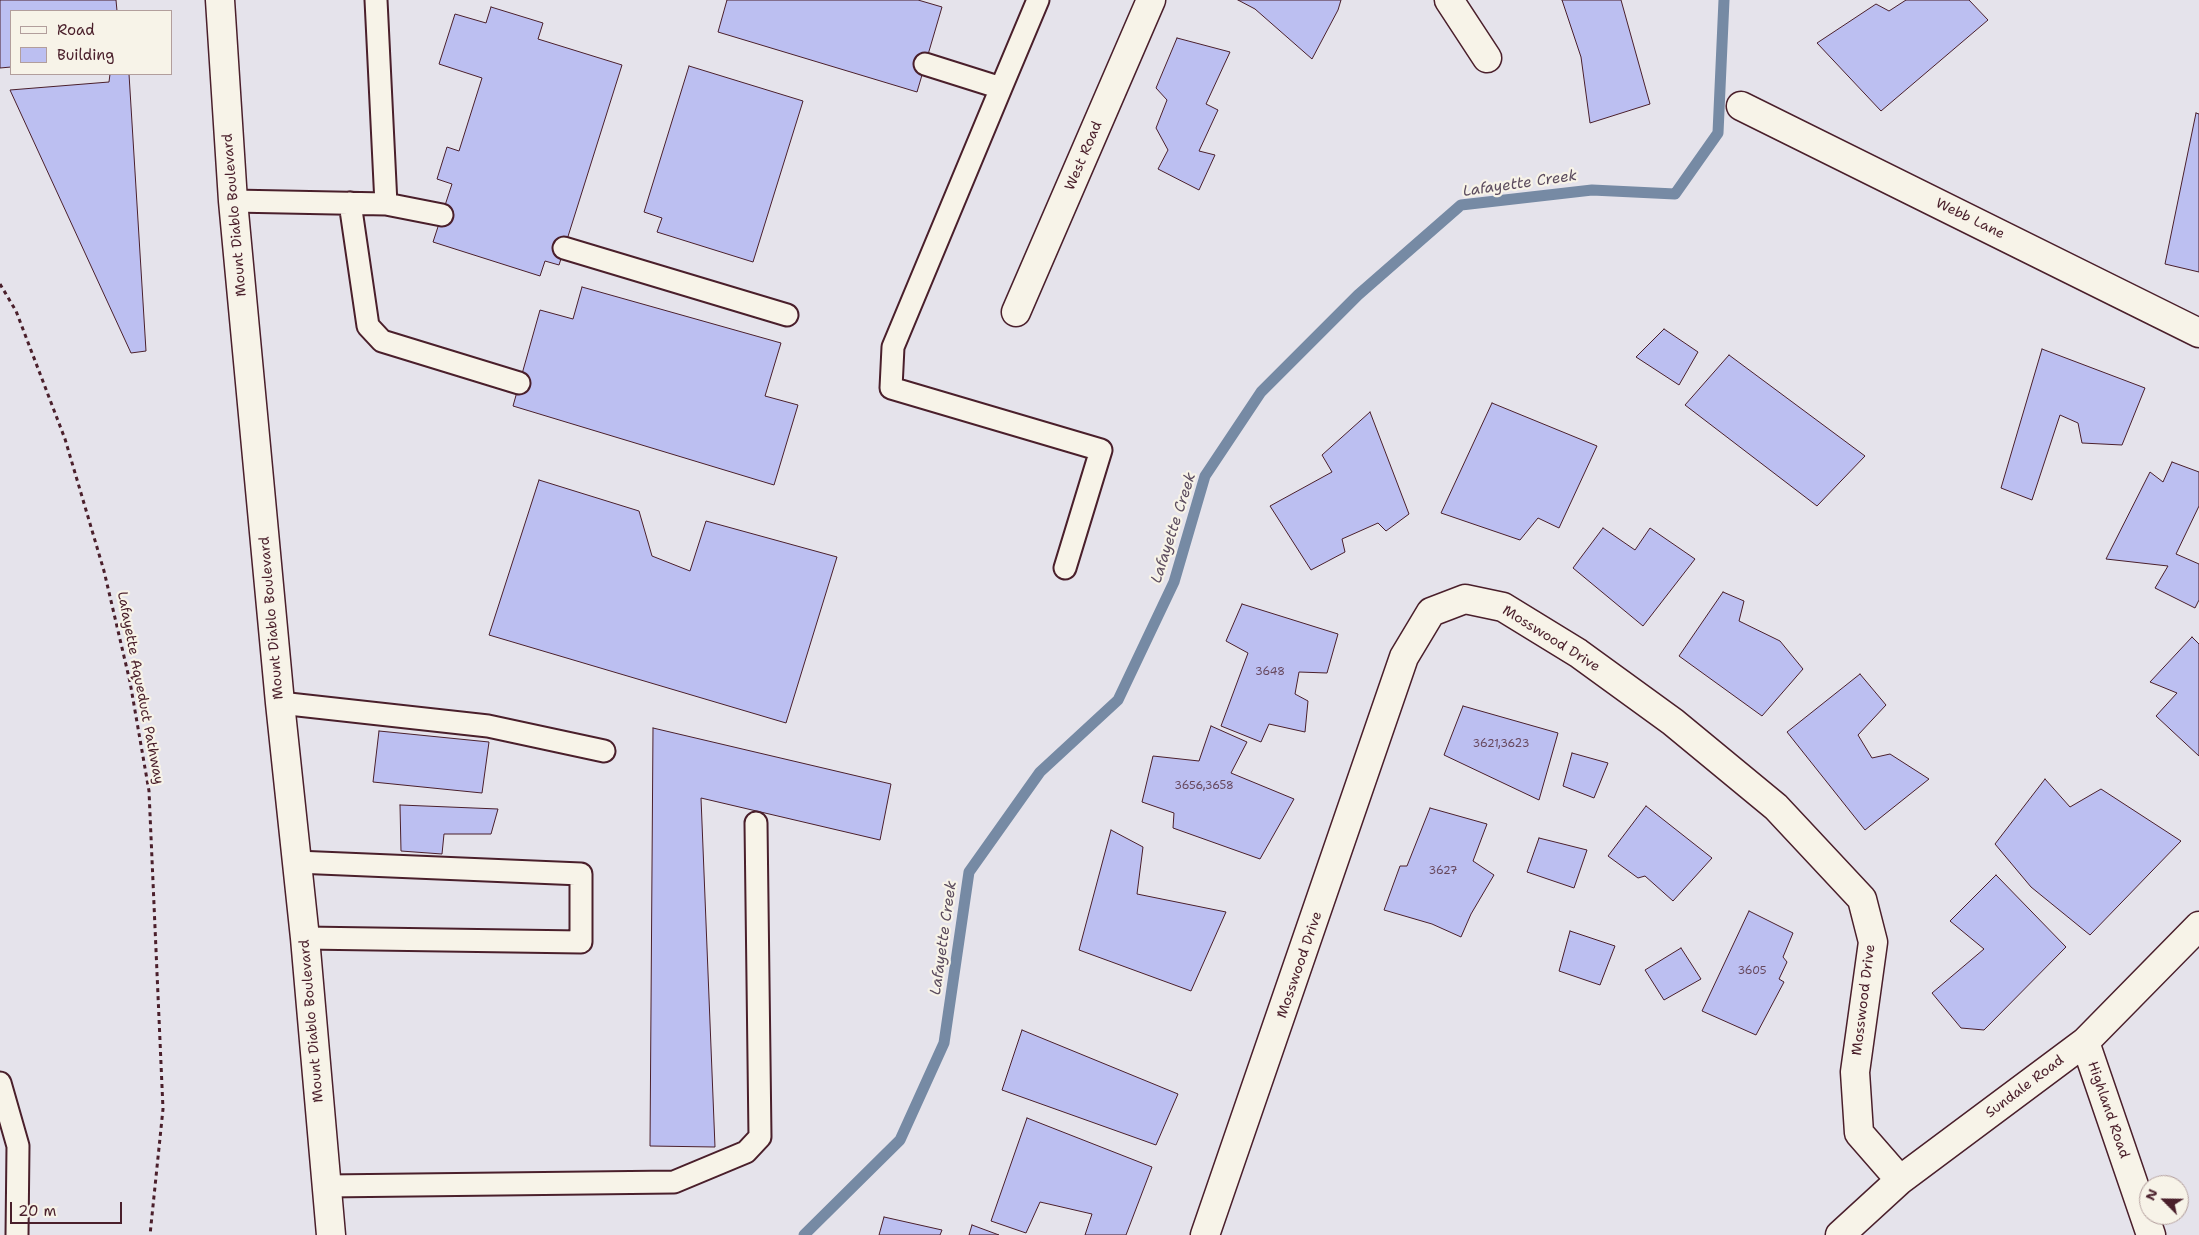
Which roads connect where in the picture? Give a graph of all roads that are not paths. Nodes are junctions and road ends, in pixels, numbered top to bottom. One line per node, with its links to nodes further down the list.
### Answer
1 (220, 0): 10 (street, Mount Diablo Boulevard)
2 (376, 0): 12 (lane)
3 (1038, 0): 8 (lane)
4 (1151, 0): 15 (street, West Road)
5 (1449, 0): 6 (street)
6 (1487, 58)
7 (925, 64): 8 (lane)
8 (1001, 88): 19 (lane)
9 (1741, 106): 17 (street, Webb Lane)
10 (233, 201): 11 (lane); 20 (street, Mount Diablo Boulevard)
11 (350, 203): 12 (lane); 18 (lane)
12 (386, 204): 13 (lane)
13 (442, 216)
14 (564, 248): 16 (lane)
15 (1016, 312)
16 (787, 315)
17 (2199, 333)
18 (519, 383)
19 (1065, 568)
20 (280, 703): 21 (lane); 23 (street, Mount Diablo Boulevard)
21 (604, 751)
22 (756, 823): 29 (lane)
23 (296, 862): 25 (street, Mount Diablo Boulevard); 25 (lane)
24 (2199, 926): 26 (street, Sundale Road)
25 (305, 938): 29 (street, Mount Diablo Boulevard)
26 (2086, 1042): 28 (street, Sundale Road); 34 (street, Highland Road)
27 (0, 1083): 30 (lane)
28 (1900, 1180): 32 (street, Mosswood Drive); 33 (street, Sundale Road)
29 (326, 1186): 31 (street, Mount Diablo Boulevard)
30 (17, 1235)
31 (331, 1235)
32 (1205, 1235)
33 (1840, 1235)
34 (2151, 1235)

